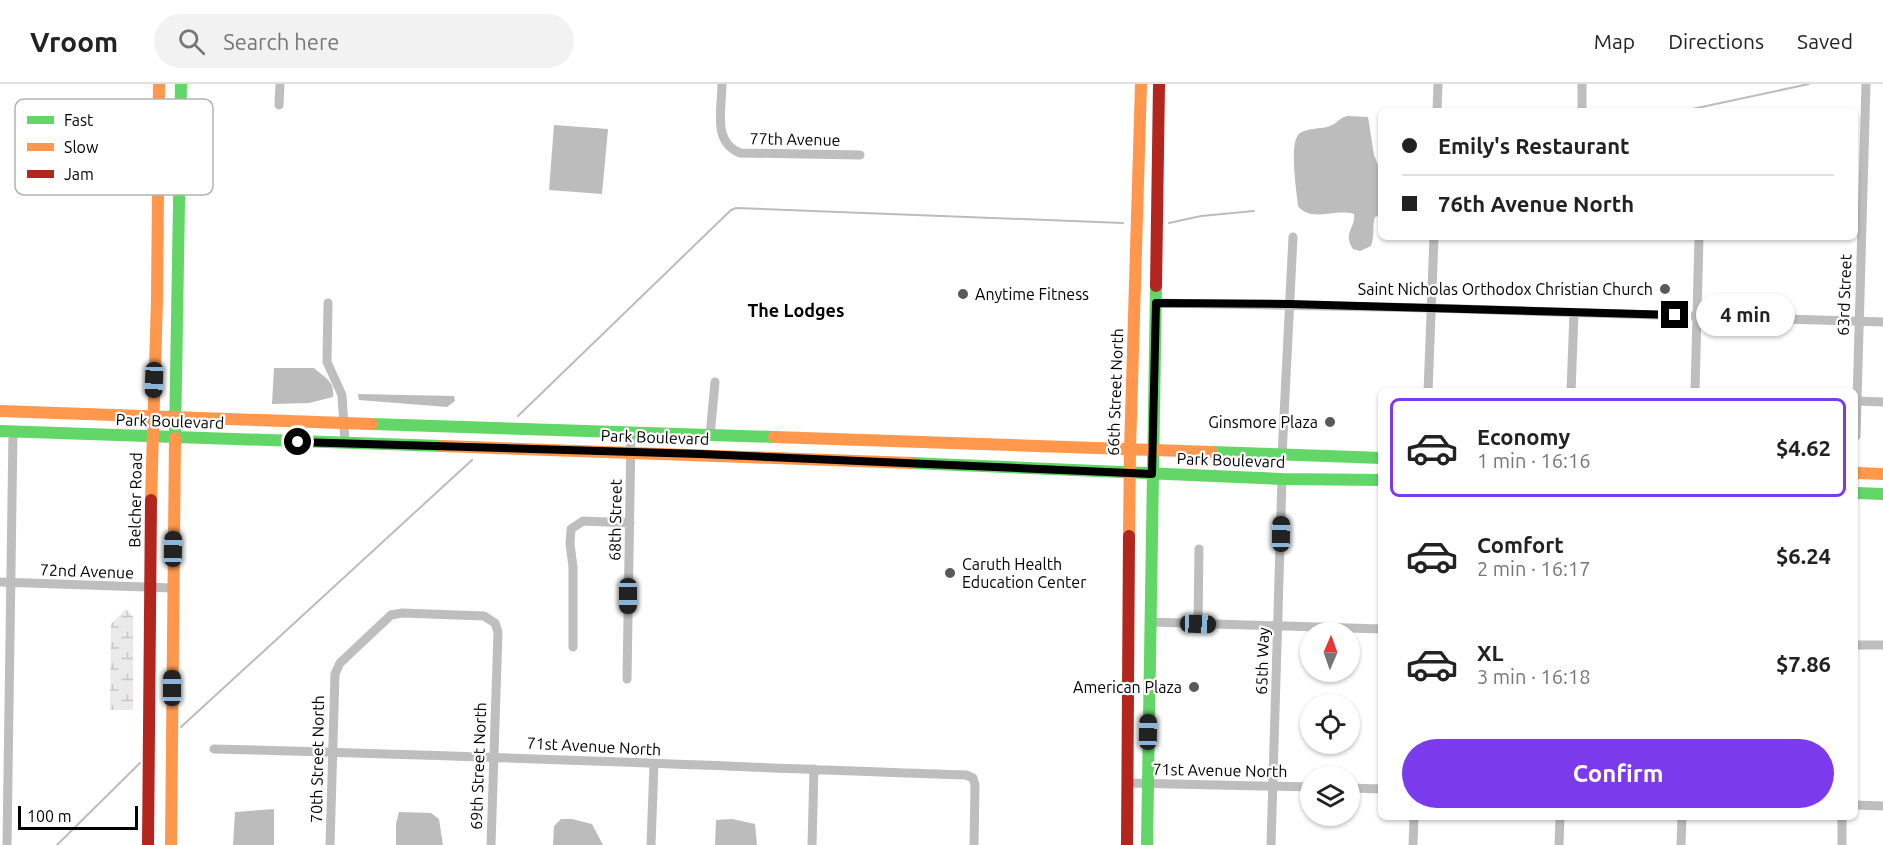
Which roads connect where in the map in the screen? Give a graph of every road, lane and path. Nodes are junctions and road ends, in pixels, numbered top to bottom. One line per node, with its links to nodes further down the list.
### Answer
1 (159, 84): 10 (main road, Belcher Road)
2 (182, 84): 11 (main road)
3 (280, 84): 12 (street)
4 (722, 84): 15 (street, 77th Avenue)
5 (1141, 84): 48 (main road, 66th Street North)
6 (1159, 84): 22 (main road)
7 (1438, 84): 13 (street)
8 (1582, 84): 14 (street)
9 (1866, 84): 27 (street, 63rd Street)
10 (159, 99)
11 (182, 99)
12 (279, 105)
13 (1437, 108)
14 (1582, 108)
15 (860, 155)
16 (157, 195): 37 (main road, Belcher Road)
17 (180, 195): 38 (main road)
18 (1293, 237): 23 (street)
19 (1434, 240): 24 (street)
20 (1699, 240): 26 (street)
21 (328, 303): 39 (street)
22 (1156, 303): 23 (street); 49 (main road)
23 (1290, 304): 24 (street); 51 (street)
24 (1431, 308): 25 (street); 30 (street)
25 (1574, 313): 26 (street); 31 (street)
26 (1698, 315): 27 (street); 32 (street)
27 (1859, 322): 28 (street); 33 (street, 63rd Street)
28 (1883, 322)
29 (715, 382): 43 (street)
30 (1428, 388)
31 (1571, 388)
32 (1695, 388)
33 (1857, 388)
34 (1858, 401): 35 (street)
35 (1883, 402)
36 (0, 411): 37 (main road, Park Boulevard)
37 (153, 416): 38 (main road, Park Boulevard); 44 (main road, Belcher Road)
38 (176, 418): 39 (main road, Park Boulevard); 45 (main road)
39 (345, 423): 42 (main road, Park Boulevard); 46 (street)
40 (0, 431): 41 (main road, Park Boulevard)
41 (13, 431): 44 (main road, Park Boulevard); 65 (street)
42 (631, 433): 43 (main road, Park Boulevard); 50 (street, 68th Street)
43 (710, 436): 47 (main road, Park Boulevard)
44 (152, 437): 45 (main road, Park Boulevard); 66 (main road, Belcher Road)
45 (175, 438): 46 (main road, Park Boulevard); 67 (main road)
46 (345, 443): 50 (main road, Park Boulevard)
47 (916, 443): 48 (main road, Park Boulevard); 53 (main road)
48 (1130, 449): 49 (main road, Park Boulevard); 54 (main road, 66th Street North)
49 (1152, 451): 51 (main road, Park Boulevard); 56 (main road)
50 (631, 453): 53 (main road, Park Boulevard); 62 (street, 68th Street)
51 (1282, 456): 52 (main road, Park Boulevard)
52 (1378, 458)
53 (854, 460): 54 (main road, Park Boulevard)
54 (1130, 473): 56 (main road, Park Boulevard); 82 (main road, 66th Street North)
55 (1858, 473): 57 (main road)
56 (1152, 474): 58 (main road, Park Boulevard); 68 (main road)
57 (1883, 474)
58 (1282, 478): 59 (main road, Park Boulevard); 70 (street, 65th Way)
59 (1378, 480)
60 (1858, 493): 61 (main road)
61 (1883, 494)
62 (630, 523): 74 (street); 76 (street, 68th Street)
63 (1199, 549): 69 (street)
64 (0, 582): 65 (street, 72nd Avenue)
65 (11, 583): 66 (street, 72nd Avenue); 94 (street)
66 (150, 588): 67 (street, 72nd Avenue); 95 (main road, Belcher Road)
67 (173, 588): 96 (main road)
68 (1150, 622): 69 (street); 83 (main road)
69 (1198, 624): 70 (street)
70 (1278, 626): 71 (street); 84 (street, 65th Way)
71 (1378, 629)
72 (1858, 645): 73 (street)
73 (1883, 645)
74 (573, 647)
75 (335, 674): 78 (street, 70th Street North); 79 (street, 69th Street North)
76 (627, 679)
77 (214, 749): 78 (street, 71st Avenue North)
78 (332, 752): 79 (street, 71st Avenue North); 97 (street, 70th Street North)
79 (493, 756): 80 (street, 71st Avenue North); 98 (street, 69th Street North)
80 (654, 764): 81 (street, 71st Avenue North); 99 (street)
81 (814, 769): 100 (street); 101 (street, 71st Avenue North)
82 (1128, 783): 83 (street, 71st Avenue North); 102 (main road, 66th Street North)
83 (1147, 784): 84 (street, 71st Avenue North); 103 (main road)
84 (1272, 787): 85 (street, 71st Avenue North); 104 (street, 65th Way)
85 (1300, 787)
86 (1360, 788): 87 (street)
87 (1378, 789)
88 (1858, 805): 89 (street)
89 (1883, 806)
90 (1414, 820): 105 (street)
91 (1560, 820): 106 (street)
92 (1682, 820): 107 (street)
93 (1842, 820): 108 (street)
94 (8, 845)
95 (148, 845)
96 (171, 845)
97 (330, 845)
98 (491, 845)
99 (651, 845)
100 (812, 845)
101 (974, 845)
102 (1127, 845)
103 (1147, 845)
104 (1271, 845)
105 (1413, 845)
106 (1560, 845)
107 (1681, 845)
108 (1842, 845)

